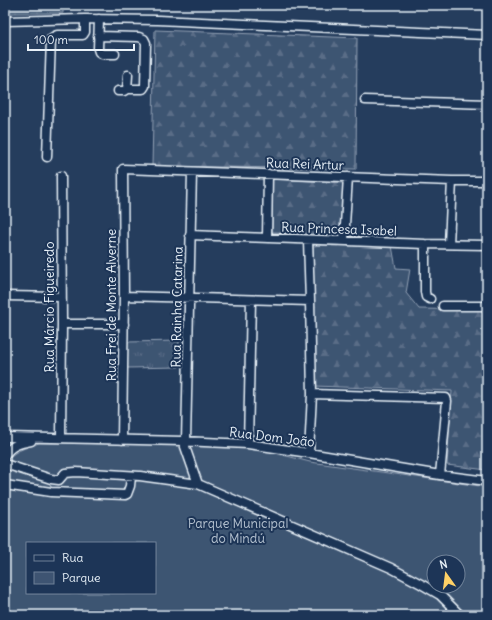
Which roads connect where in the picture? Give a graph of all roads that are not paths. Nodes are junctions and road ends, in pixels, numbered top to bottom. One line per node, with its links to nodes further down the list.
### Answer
1 (85, 19): 2 (street); 3 (street); 12 (street)
2 (99, 19): 4 (street); 5 (street)
3 (5, 21)
4 (487, 35)
5 (98, 36): 6 (street); 8 (street)
6 (115, 54)
7 (128, 75): 8 (street)
8 (127, 89): 9 (street)
9 (118, 91)
10 (365, 100): 11 (street)
11 (487, 104)
12 (47, 157)
13 (123, 169): 14 (street, Rua Rei Artur); 29 (street, Rua Frei de Monte Alverne)
14 (192, 172): 15 (street, Rua Rei Artur); 20 (street, Rua Rainha Catarina)
15 (268, 174): 17 (street, Rua Rei Artur); 21 (street)
16 (61, 176): 28 (street, Rua Márcio Figueiredo)
17 (348, 177): 18 (street, Rua Rei Artur); 23 (street)
18 (452, 181): 19 (street, Rua Rei Artur); 25 (street)
19 (487, 181)
20 (190, 235): 21 (street, Rua Princesa Isabel); 30 (street, Rua Rainha Catarina)
21 (267, 238): 22 (street, Rua Princesa Isabel)
22 (308, 240): 23 (street, Rua Princesa Isabel); 33 (street)
23 (344, 241): 24 (street, Rua Princesa Isabel)
24 (425, 244): 25 (street, Rua Princesa Isabel); 31 (street)
25 (450, 244): 26 (street, Rua Princesa Isabel)
26 (487, 245)
27 (5, 296): 28 (street)
28 (61, 296): 36 (street, Rua Márcio Figueiredo)
29 (124, 296): 30 (street); 37 (street, Rua Frei de Monte Alverne)
30 (189, 298): 32 (street); 42 (street, Rua Rainha Catarina)
31 (430, 299)
32 (251, 300): 33 (street); 43 (street)
33 (310, 302): 38 (street)
34 (443, 306): 35 (street)
35 (487, 306)
36 (62, 324): 37 (street); 40 (street, Rua Márcio Figueiredo)
37 (124, 324): 41 (street, Rua Frei de Monte Alverne)
38 (312, 394): 44 (street); 47 (street)
39 (5, 438): 40 (street, Rua Dom João)
40 (57, 438): 41 (street, Rua Dom João); 45 (street, Rua Dom João)
41 (122, 440): 42 (street, Rua Dom João)
42 (184, 441): 43 (street, Rua Dom João); 51 (street)
43 (248, 444): 44 (street, Rua Dom João)
44 (309, 452): 47 (street, Rua Dom João)
45 (5, 455)
46 (5, 464): 49 (street)
47 (440, 475): 50 (street, Rua Dom João)
48 (132, 476): 49 (street); 51 (street); 53 (street)
49 (60, 480): 53 (street)
50 (487, 481)
51 (198, 484): 54 (street)
52 (5, 486): 53 (street)
53 (58, 492)
54 (460, 615)

